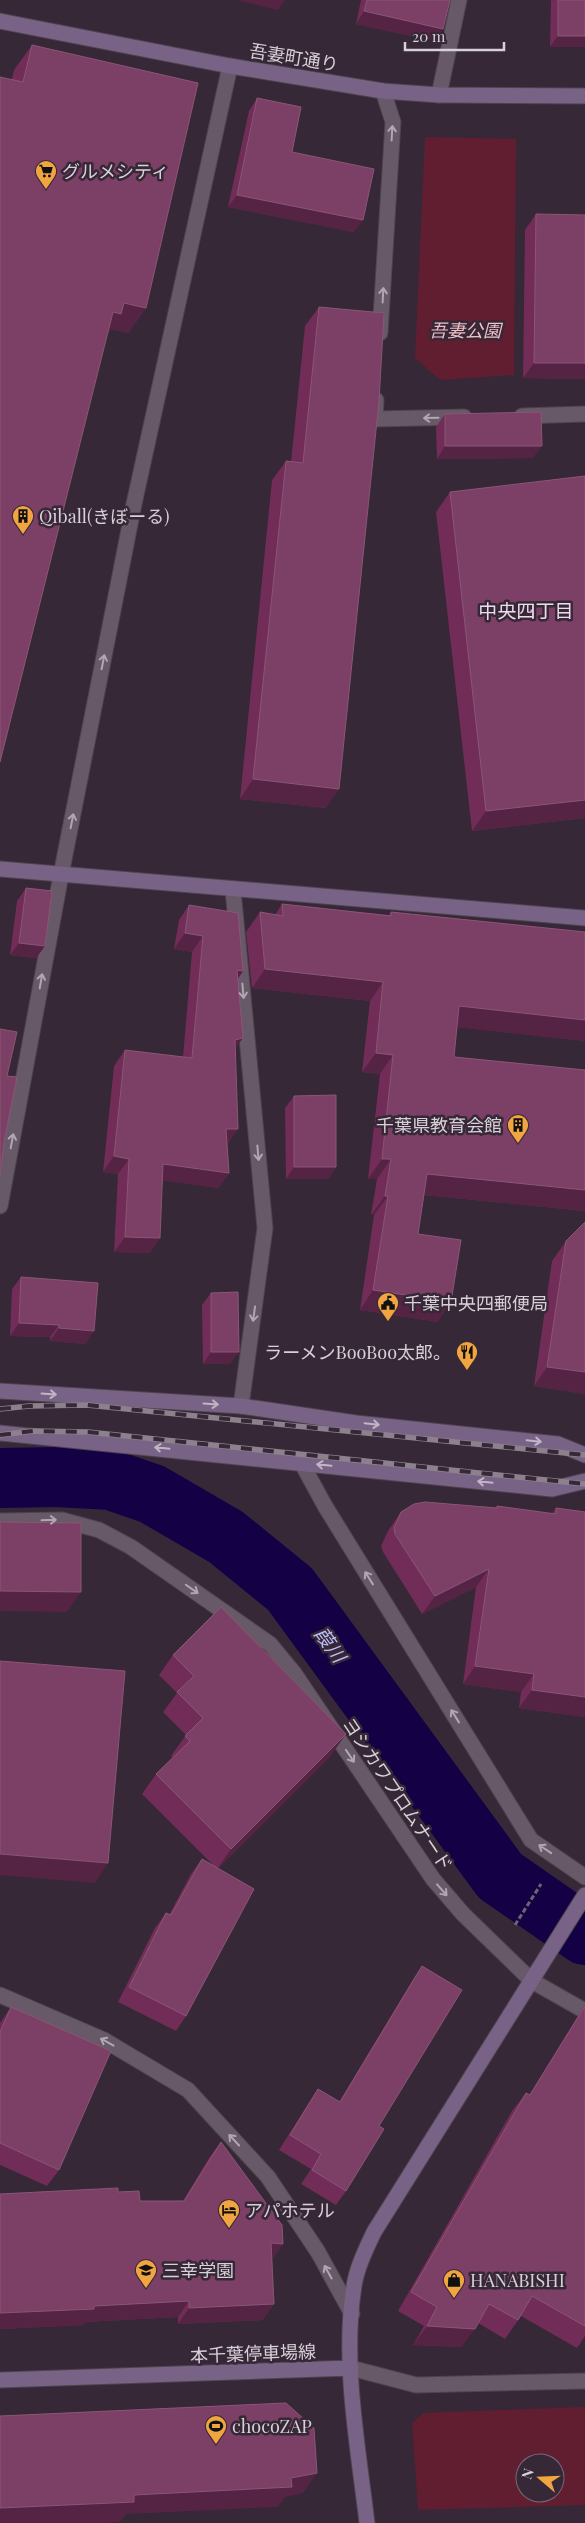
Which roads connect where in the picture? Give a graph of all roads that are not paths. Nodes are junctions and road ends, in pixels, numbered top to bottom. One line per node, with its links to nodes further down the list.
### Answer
1 (459, 0): 5 (street)
2 (0, 21): 3 (street, 吾妻町通り)
3 (230, 66): 4 (street, 吾妻町通り); 13 (street, one-way to 3)
4 (383, 91): 5 (street, 吾妻町通り); 7 (street, one-way to 4)
5 (439, 94): 6 (street, 吾妻町通り)
6 (585, 96)
7 (379, 350)
8 (377, 389): 11 (street, one-way to 8)
9 (585, 414): 10 (street)
10 (506, 416)
11 (476, 417)
12 (0, 869): 13 (street)
13 (61, 874): 14 (street); 16 (street, one-way to 13)
14 (233, 890): 15 (street); 18 (street, one-way to 18)
15 (585, 918)
16 (0, 1206)
17 (0, 1391): 18 (street, one-way to 18)
18 (241, 1406): 20 (street, one-way to 20)
19 (0, 1432): 21 (street, one-way to 19)
20 (585, 1455)
21 (301, 1462): 22 (street, one-way to 21); 24 (street, one-way to 21)
22 (585, 1481)
23 (0, 1521): 26 (street, ヨシカワプロムナード, one-way to 26)
24 (585, 1877)
25 (582, 1900): 26 (street)
26 (532, 1981): 28 (street, ヨシカワプロムナード); 29 (street)
27 (0, 1995): 29 (street, one-way to 27)
28 (585, 2011)
29 (352, 2314): 30 (street)
30 (351, 2368): 31 (street, 本千葉停車場線); 32 (street); 33 (street)
31 (0, 2380)
32 (585, 2381)
33 (367, 2523)

